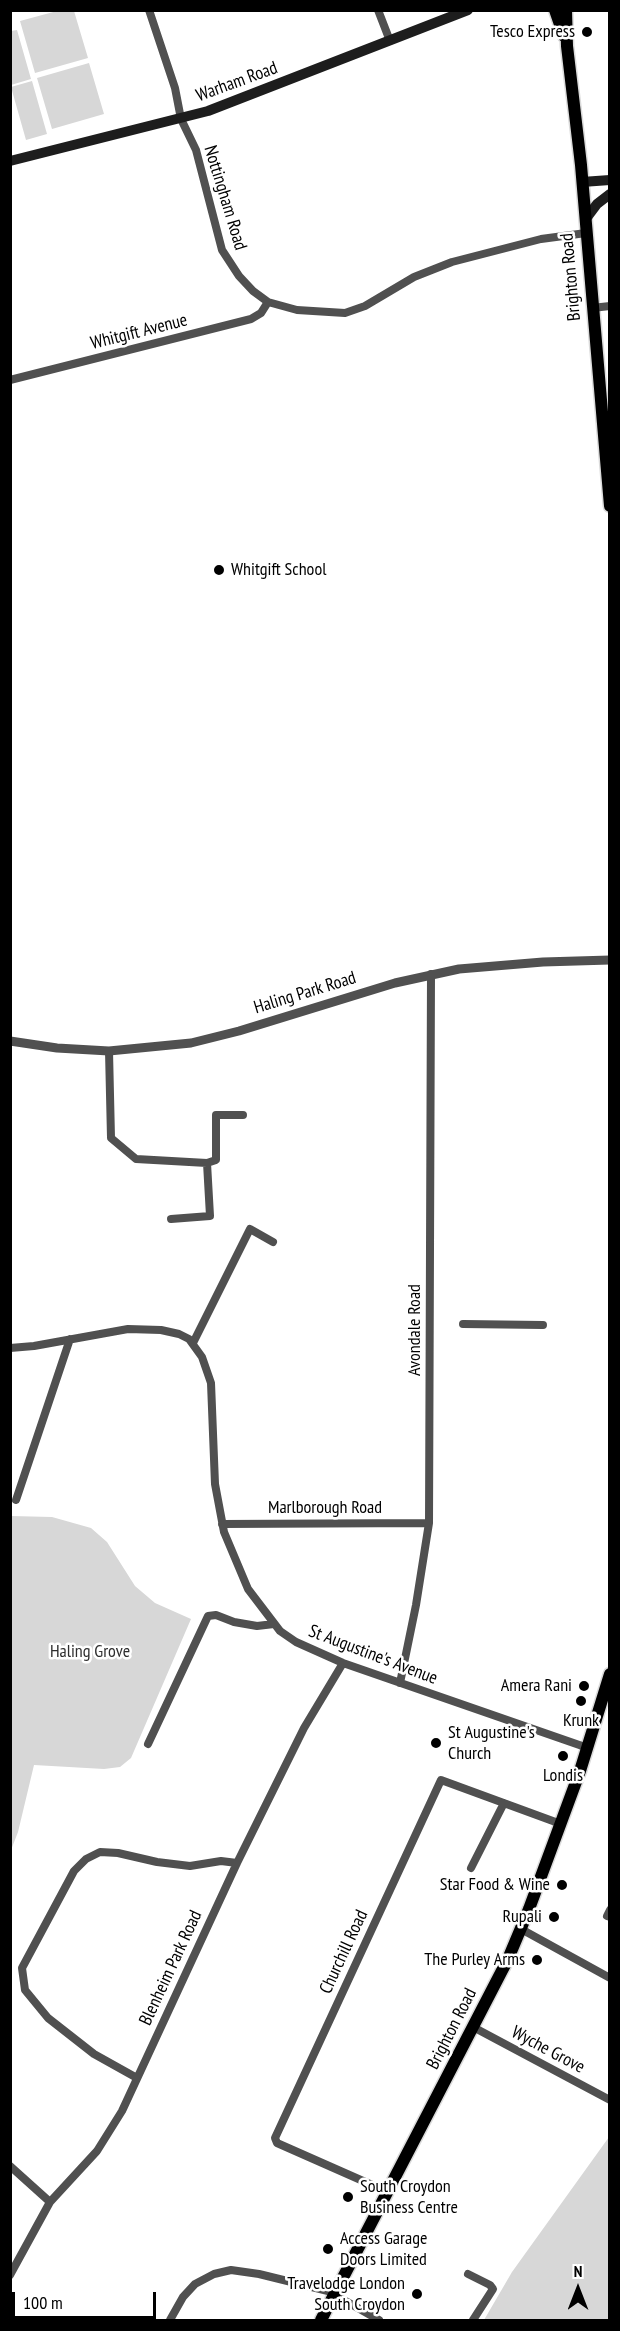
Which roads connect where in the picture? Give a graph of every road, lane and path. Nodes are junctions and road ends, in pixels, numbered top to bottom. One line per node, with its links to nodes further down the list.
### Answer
1 (149, 10): 8 (street, Nottingham Road)
2 (378, 10): 6 (street)
3 (468, 10): 6 (main road, Warham Road)
4 (555, 10): 7 (main road, Brighton Road)
5 (566, 10): 7 (main road, Brighton Road)
6 (390, 41): 8 (main road, Warham Road)
7 (567, 46): 11 (main road, Brighton Road)
8 (181, 119): 9 (main road, Warham Road); 14 (street, Nottingham Road)
9 (10, 161)
10 (609, 180): 11 (main road)
11 (582, 182): 13 (main road, Brighton Road)
12 (609, 194): 13 (main road)
13 (585, 227): 14 (street, Nottingham Road); 16 (main road, Brighton Road)
14 (268, 302): 17 (street, Whitgift Avenue)
15 (609, 306): 16 (street)
16 (592, 308): 18 (main road, Brighton Road)
17 (10, 380)
18 (609, 506)
19 (609, 960): 20 (street, Haling Park Road)
20 (431, 974): 22 (street, Haling Park Road); 33 (street, Avondale Road)
21 (10, 1041): 22 (street, Haling Park Road)
22 (109, 1050): 24 (street)
23 (243, 1115): 24 (street)
24 (207, 1163): 25 (street)
25 (171, 1219)
26 (273, 1242): 30 (street)
27 (463, 1324): 28 (street)
28 (543, 1325)
29 (70, 1339): 30 (street); 31 (street); 32 (street)
30 (193, 1343): 34 (street, St Augustine's Avenue)
31 (10, 1348)
32 (16, 1500)
33 (429, 1522): 34 (street, Marlborough Road); 38 (street, Avondale Road)
34 (222, 1524): 35 (street, St Augustine's Avenue)
35 (274, 1624): 36 (street, St Augustine's Avenue); 39 (street)
36 (343, 1663): 38 (street, St Augustine's Avenue); 43 (street, Blenheim Park Road)
37 (609, 1674): 40 (main road, Brighton Road)
38 (400, 1683): 40 (street, St Augustine's Avenue)
39 (148, 1744)
40 (588, 1748): 42 (main road, Brighton Road)
41 (504, 1803): 42 (street, Churchill Road); 44 (street); 53 (street, Churchill Road)
42 (561, 1824): 47 (main road, Brighton Road)
43 (237, 1863): 50 (street, Blenheim Park Road); 50 (street)
44 (471, 1868)
45 (609, 1910): 46 (street)
46 (609, 1917)
47 (521, 1929): 48 (street); 49 (main road, Brighton Road)
48 (609, 1978)
49 (473, 2027): 51 (street, Wyche Grove); 53 (main road, Brighton Road)
50 (136, 2078): 54 (street, Blenheim Park Road)
51 (609, 2100)
52 (10, 2166): 54 (street)
53 (388, 2192): 57 (main road, Brighton Road)
54 (50, 2202): 56 (street, Blenheim Park Road)
55 (468, 2274): 61 (street)
56 (10, 2275)
57 (335, 2295): 58 (street); 59 (main road, Brighton Road); 60 (street)
58 (170, 2320)
59 (321, 2320)
60 (379, 2320)
61 (473, 2320)

